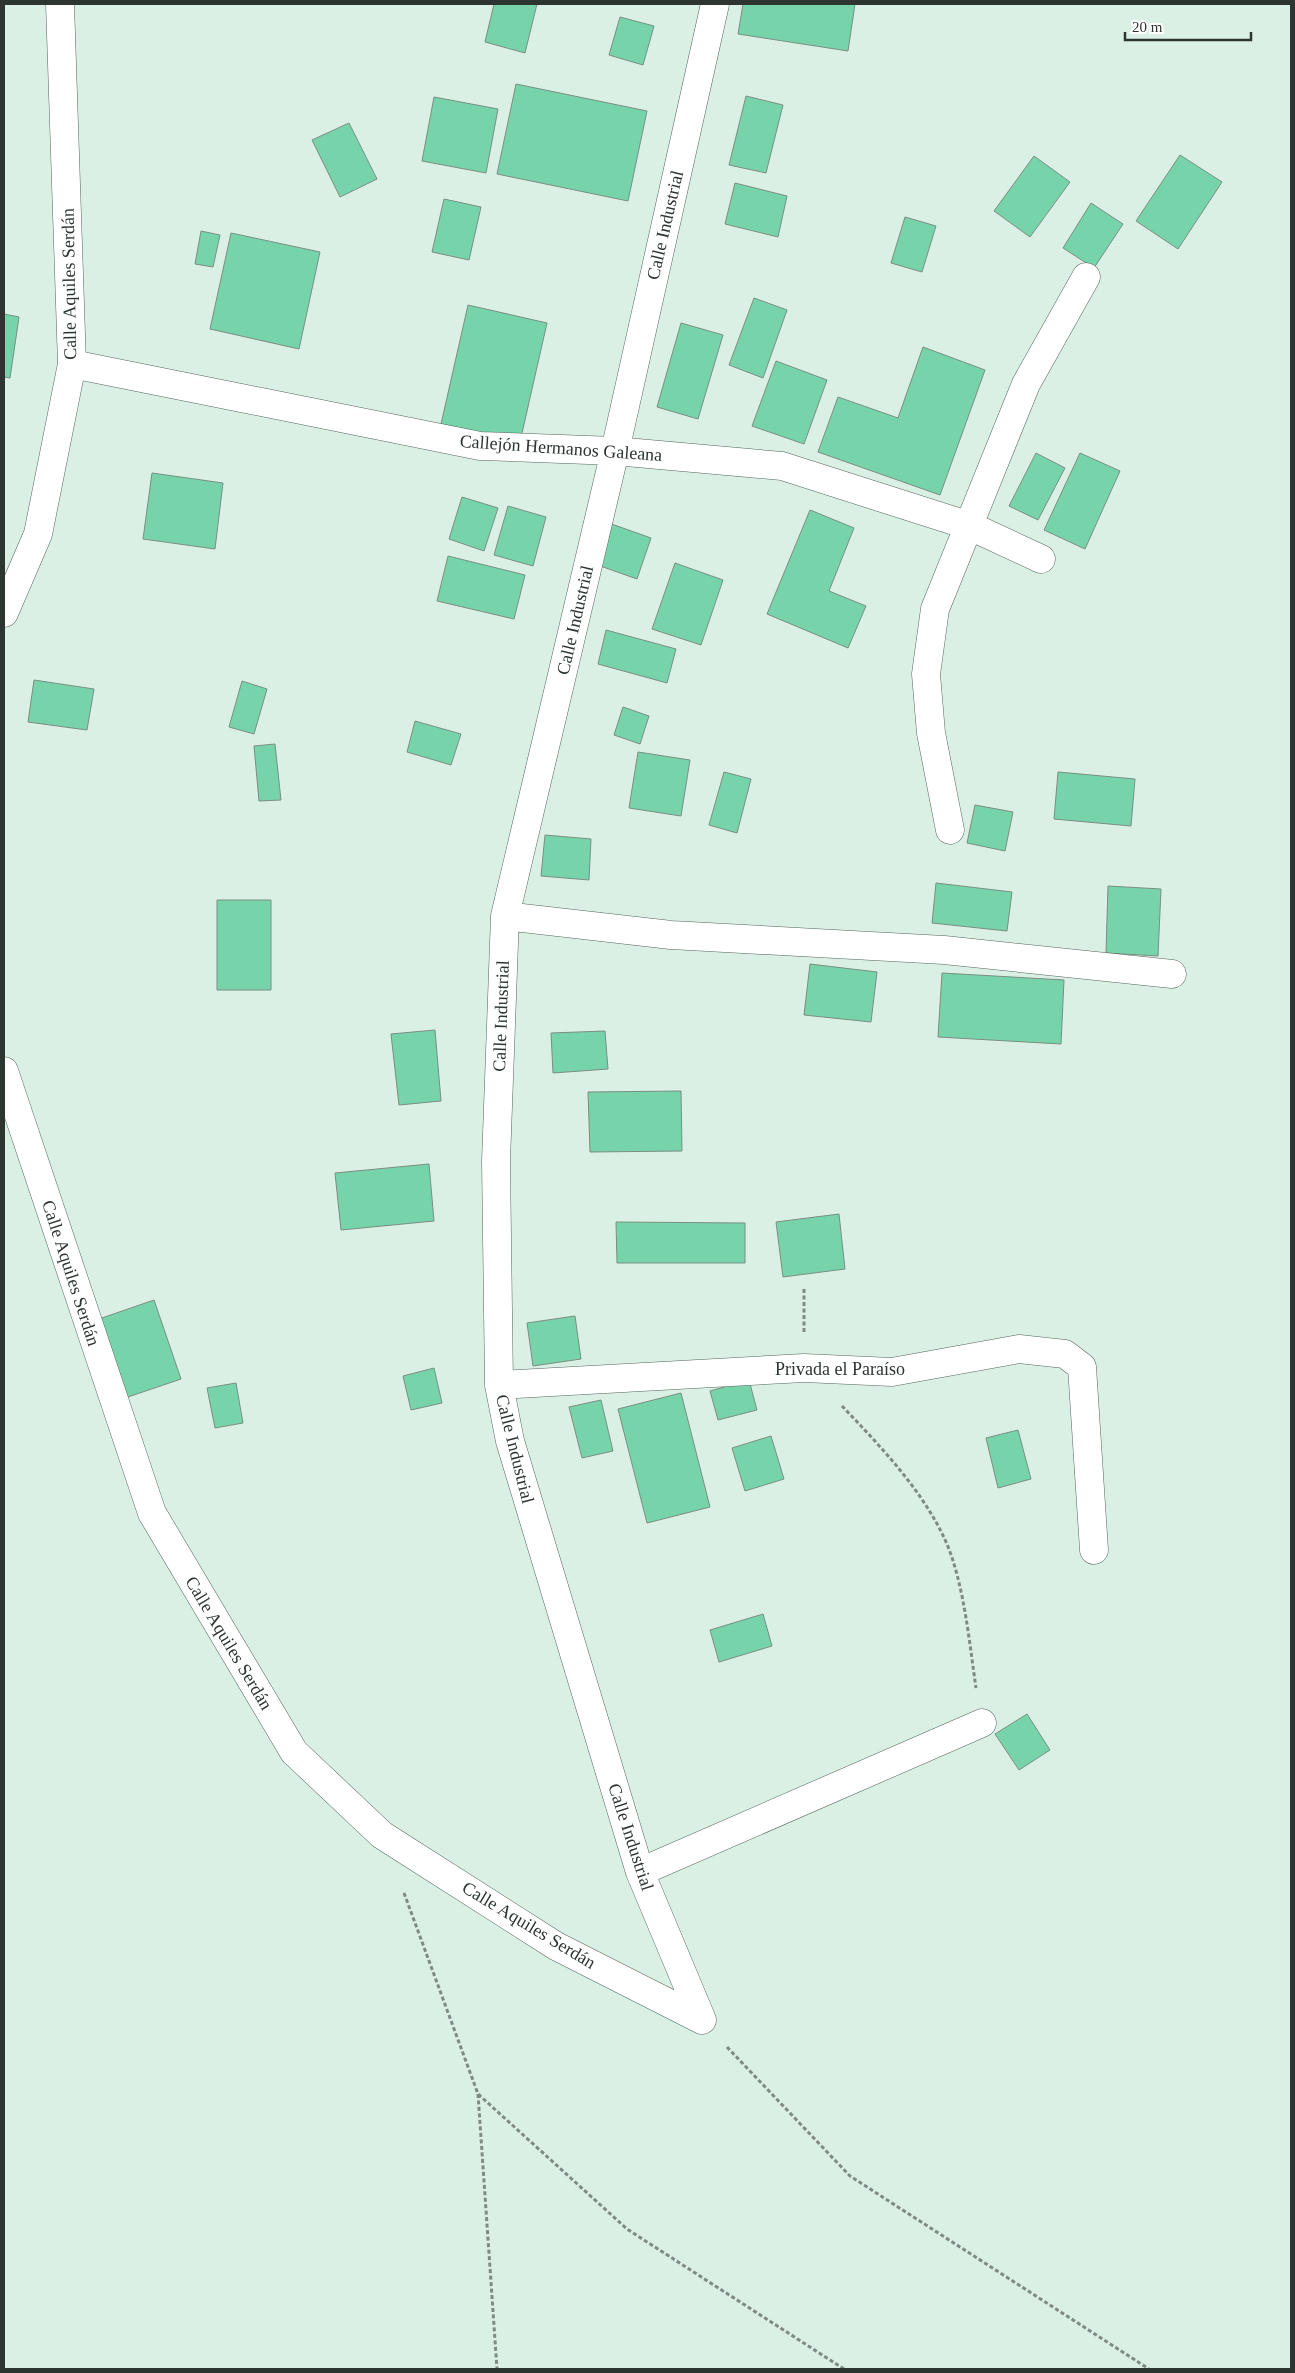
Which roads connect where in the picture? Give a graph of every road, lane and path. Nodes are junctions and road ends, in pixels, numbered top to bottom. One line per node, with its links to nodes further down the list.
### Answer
1 (60, 4): 4 (street, Calle Aquiles Serdán)
2 (714, 4): 5 (street, Calle Industrial)
3 (1086, 277): 6 (street)
4 (72, 364): 5 (street, Callejón Hermanos Galeana); 8 (street, Calle Aquiles Serdán)
5 (615, 451): 6 (street, Callejón Hermanos Galeana); 10 (street, Calle Industrial)
6 (970, 526): 7 (street, Callejón Hermanos Galeana); 9 (street)
7 (1041, 559)
8 (4, 613)
9 (950, 830)
10 (505, 916): 11 (street); 15 (street, Calle Industrial)
11 (1172, 974)
12 (4, 1071): 20 (street, Calle Aquiles Serdán)
13 (804, 1289): 14 (path)
14 (804, 1368): 15 (street, Privada el Paraíso); 16 (street, Privada el Paraíso); 17 (path)
15 (499, 1385): 18 (street, Calle Industrial)
16 (1094, 1550)
17 (982, 1723): 18 (street)
18 (640, 1872): 20 (street, Calle Industrial)
19 (403, 1890): 21 (path)
20 (702, 2020): 24 (path)
21 (478, 2094): 22 (path); 23 (path)
22 (497, 2369)
23 (844, 2369)
24 (1149, 2369)

